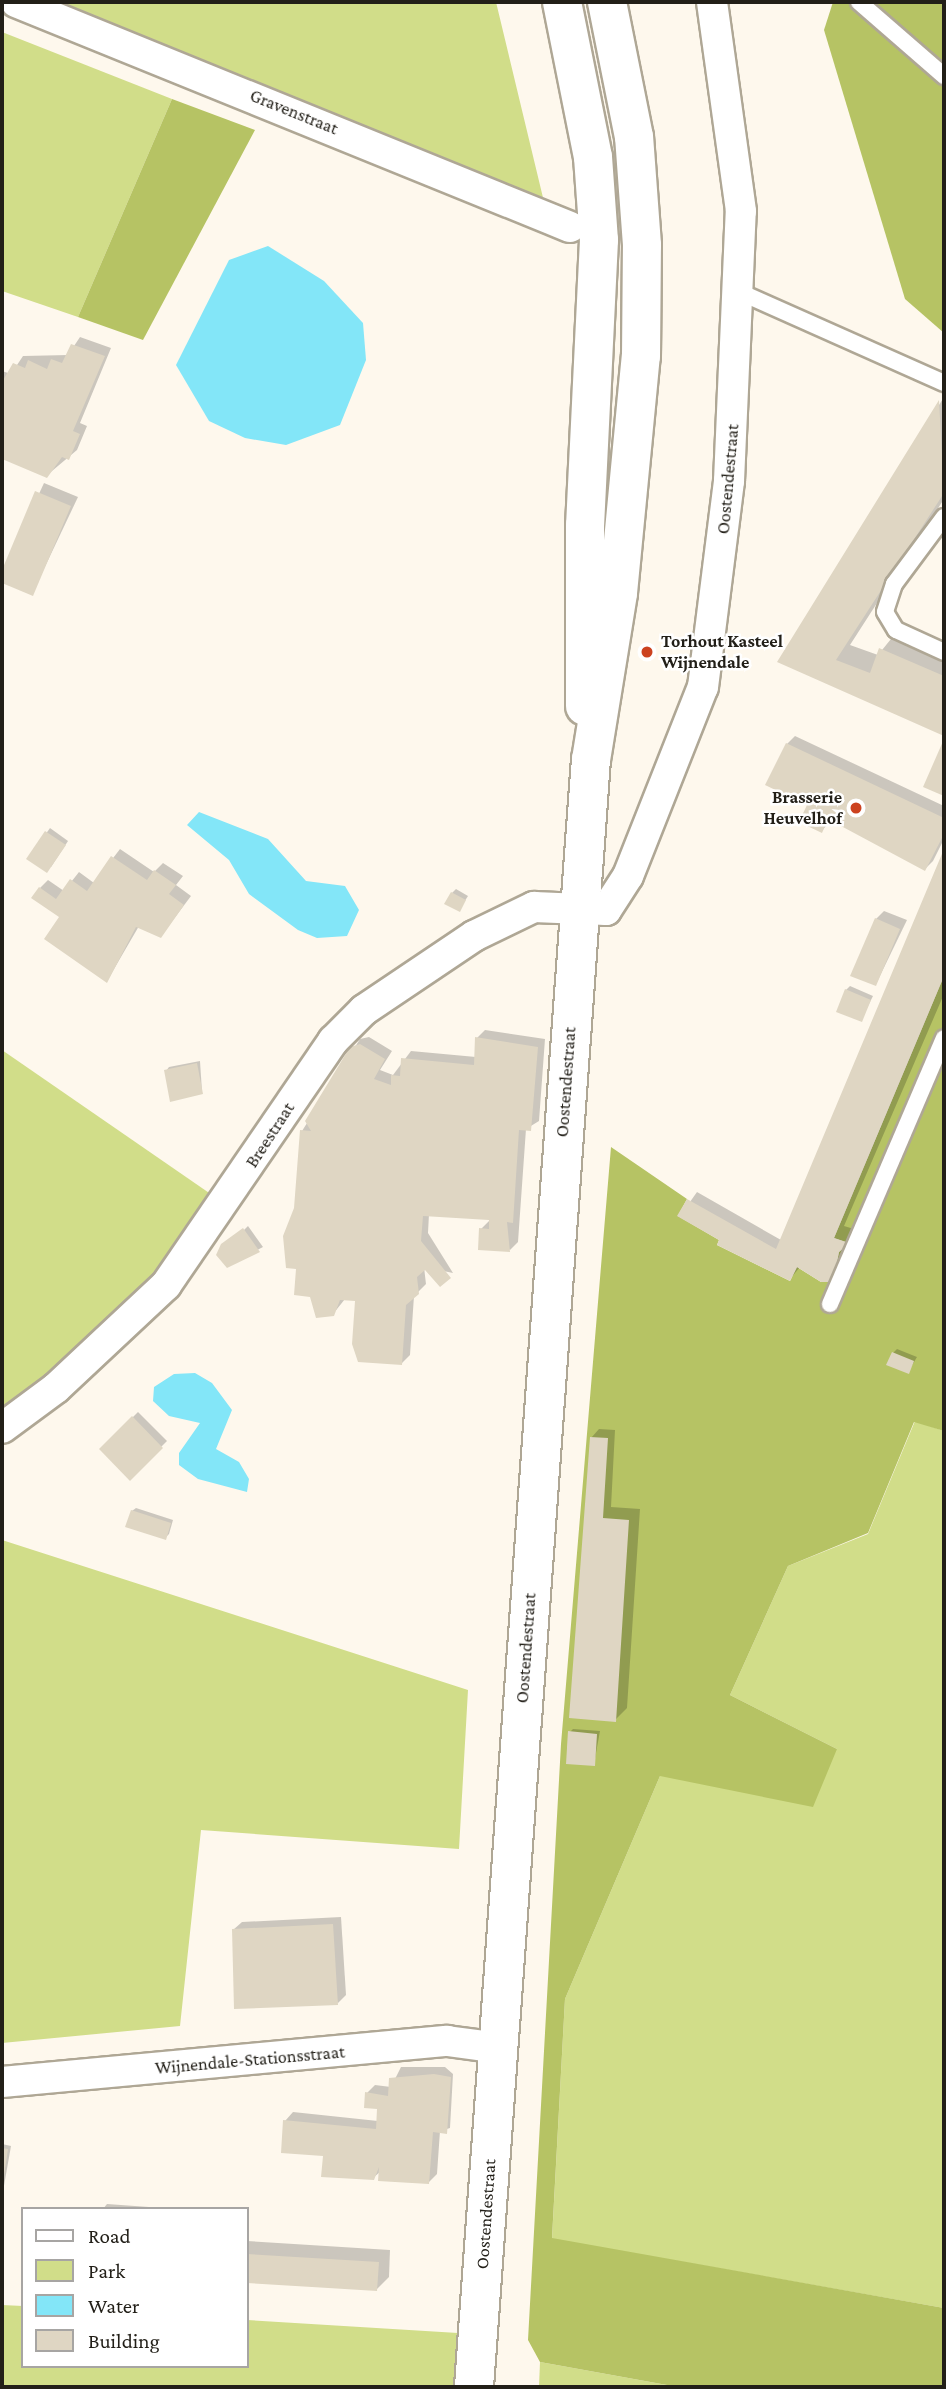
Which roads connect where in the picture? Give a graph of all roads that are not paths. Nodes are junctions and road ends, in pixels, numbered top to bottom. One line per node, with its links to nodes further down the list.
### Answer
1 (16, 2): 7 (street, Gravenstraat)
2 (562, 2): 12 (main road, Oostendestraat)
3 (607, 2): 12 (main road, Oostendestraat)
4 (712, 2): 8 (street, Oostendestraat)
5 (859, 2): 6 (lane)
6 (944, 76)
7 (570, 227)
8 (742, 293): 9 (lane); 13 (street, Oostendestraat)
9 (944, 383)
10 (944, 517): 11 (lane)
11 (944, 652)
12 (591, 760): 13 (main road, Oostendestraat)
13 (579, 909): 16 (street, Breestraat); 17 (main road, Oostendestraat)
14 (944, 1038): 15 (lane)
15 (830, 1304)
16 (2, 1428)
17 (499, 2048): 18 (street, Wijnendale-Stationsstraat); 19 (main road, Oostendestraat)
18 (2, 2082)
19 (474, 2387)

